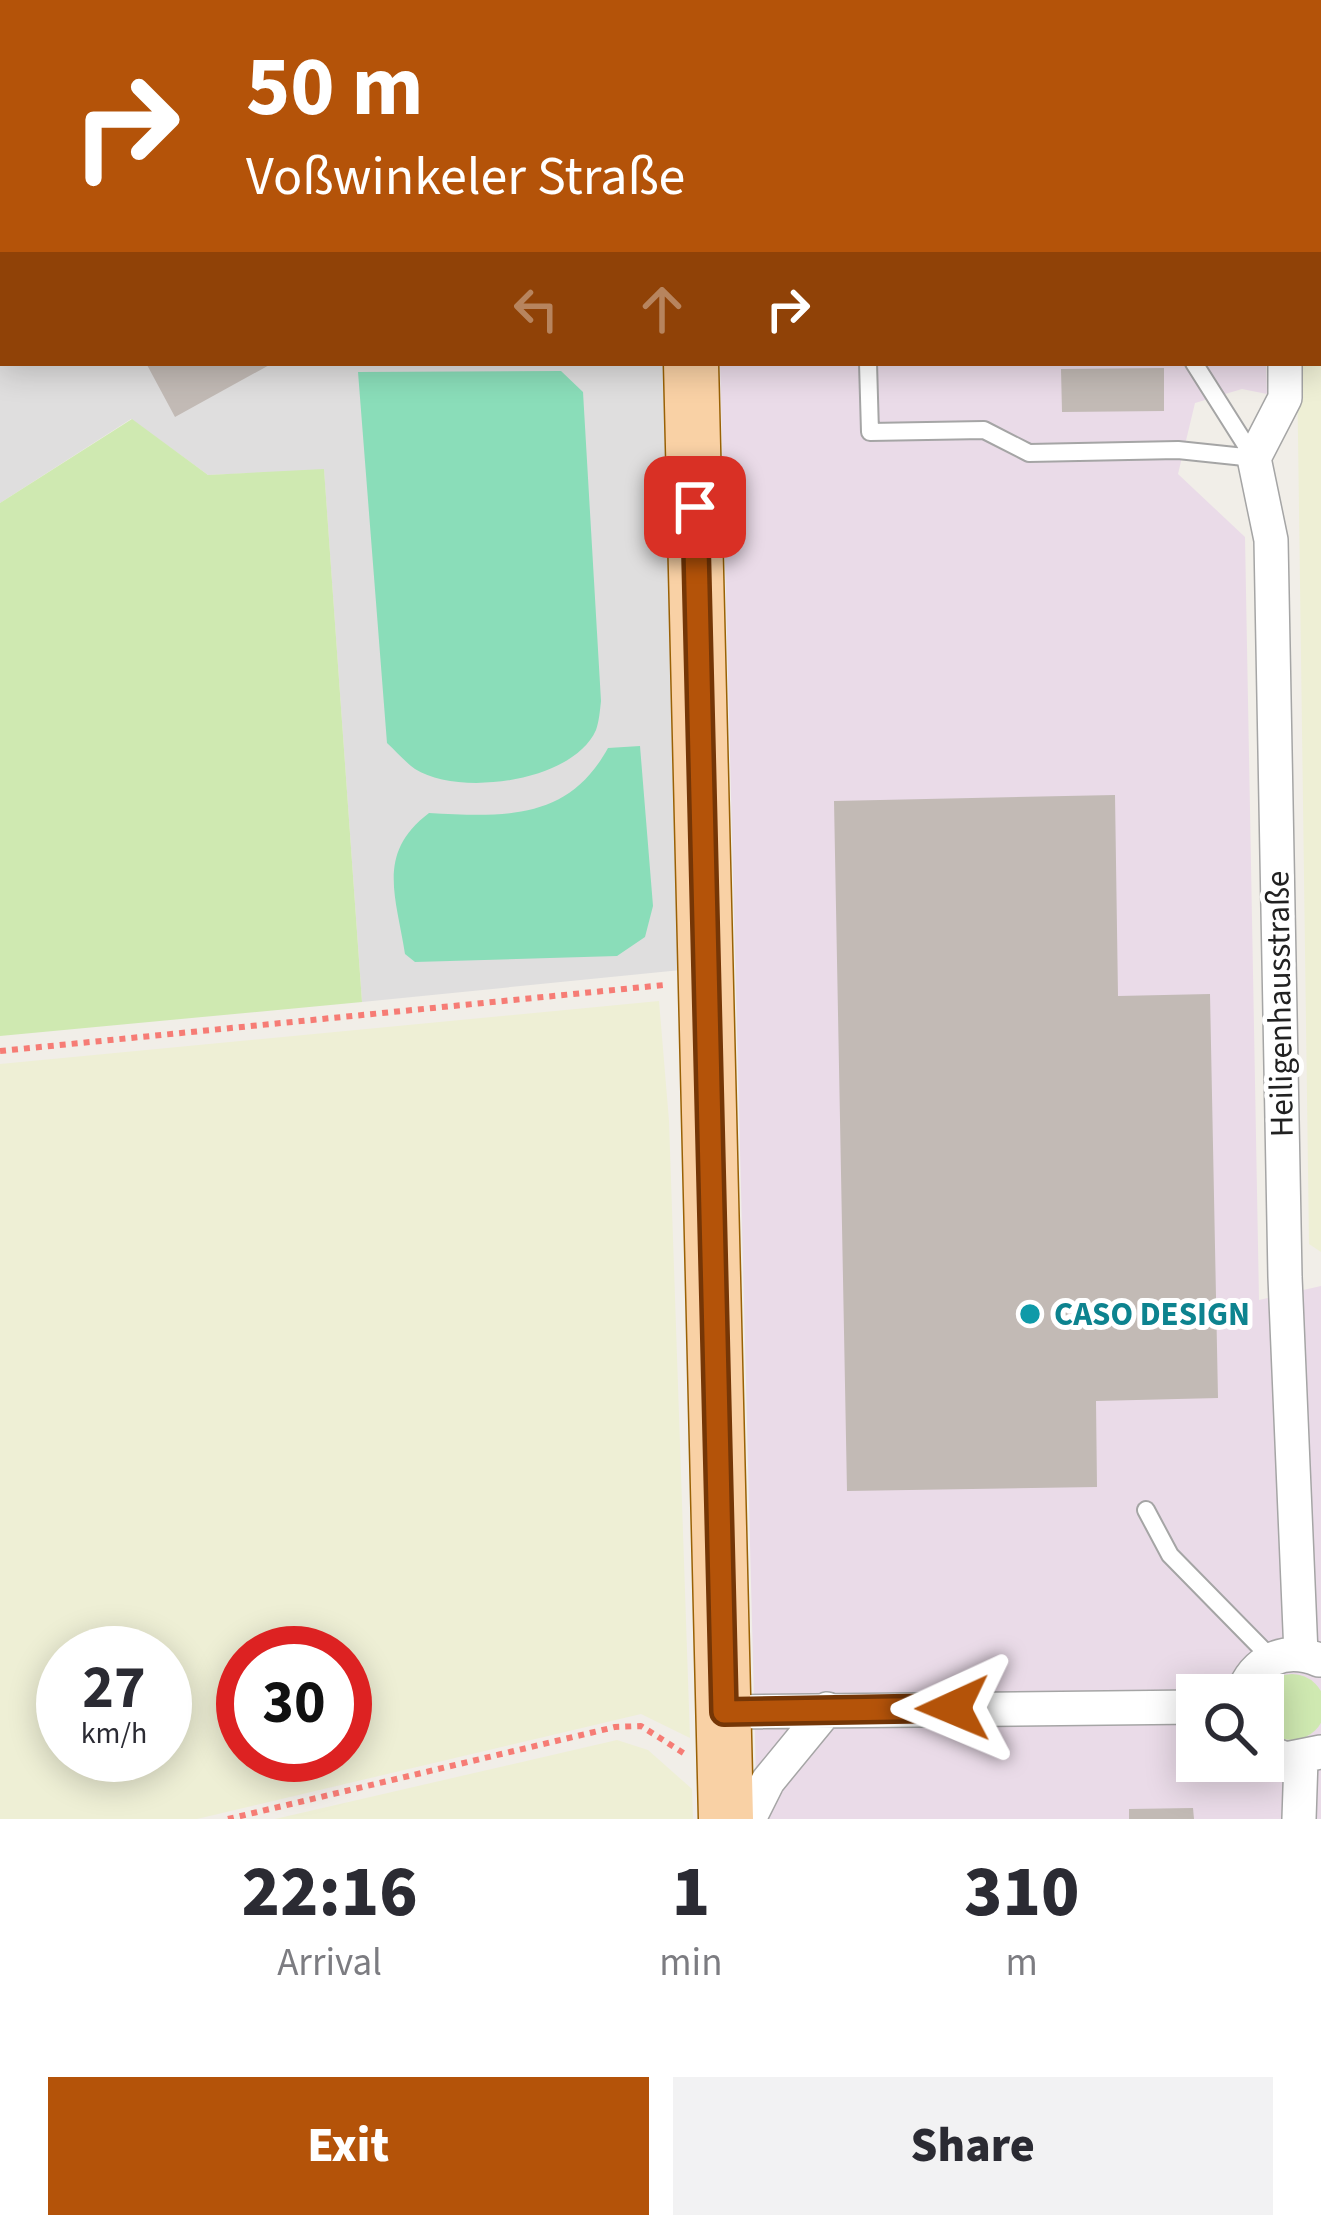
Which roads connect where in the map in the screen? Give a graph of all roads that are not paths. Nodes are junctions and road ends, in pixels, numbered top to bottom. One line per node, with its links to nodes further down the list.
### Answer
1 (691, 366): 11 (main road)
2 (868, 366): 5 (lane)
3 (1196, 366): 5 (lane)
4 (1285, 366): 5 (street)
5 (1254, 458): 7 (street, Heiligenhausstraße)
6 (1146, 1510): 7 (lane)
7 (1298, 1658): 8 (street)
8 (1258, 1674)
9 (1176, 1707): 10 (street)
10 (827, 1709): 11 (street); 14 (street)
11 (724, 1712): 13 (main road)
12 (1311, 1755): 15 (street)
13 (726, 1819)
14 (749, 1819)
15 (1299, 1819)

